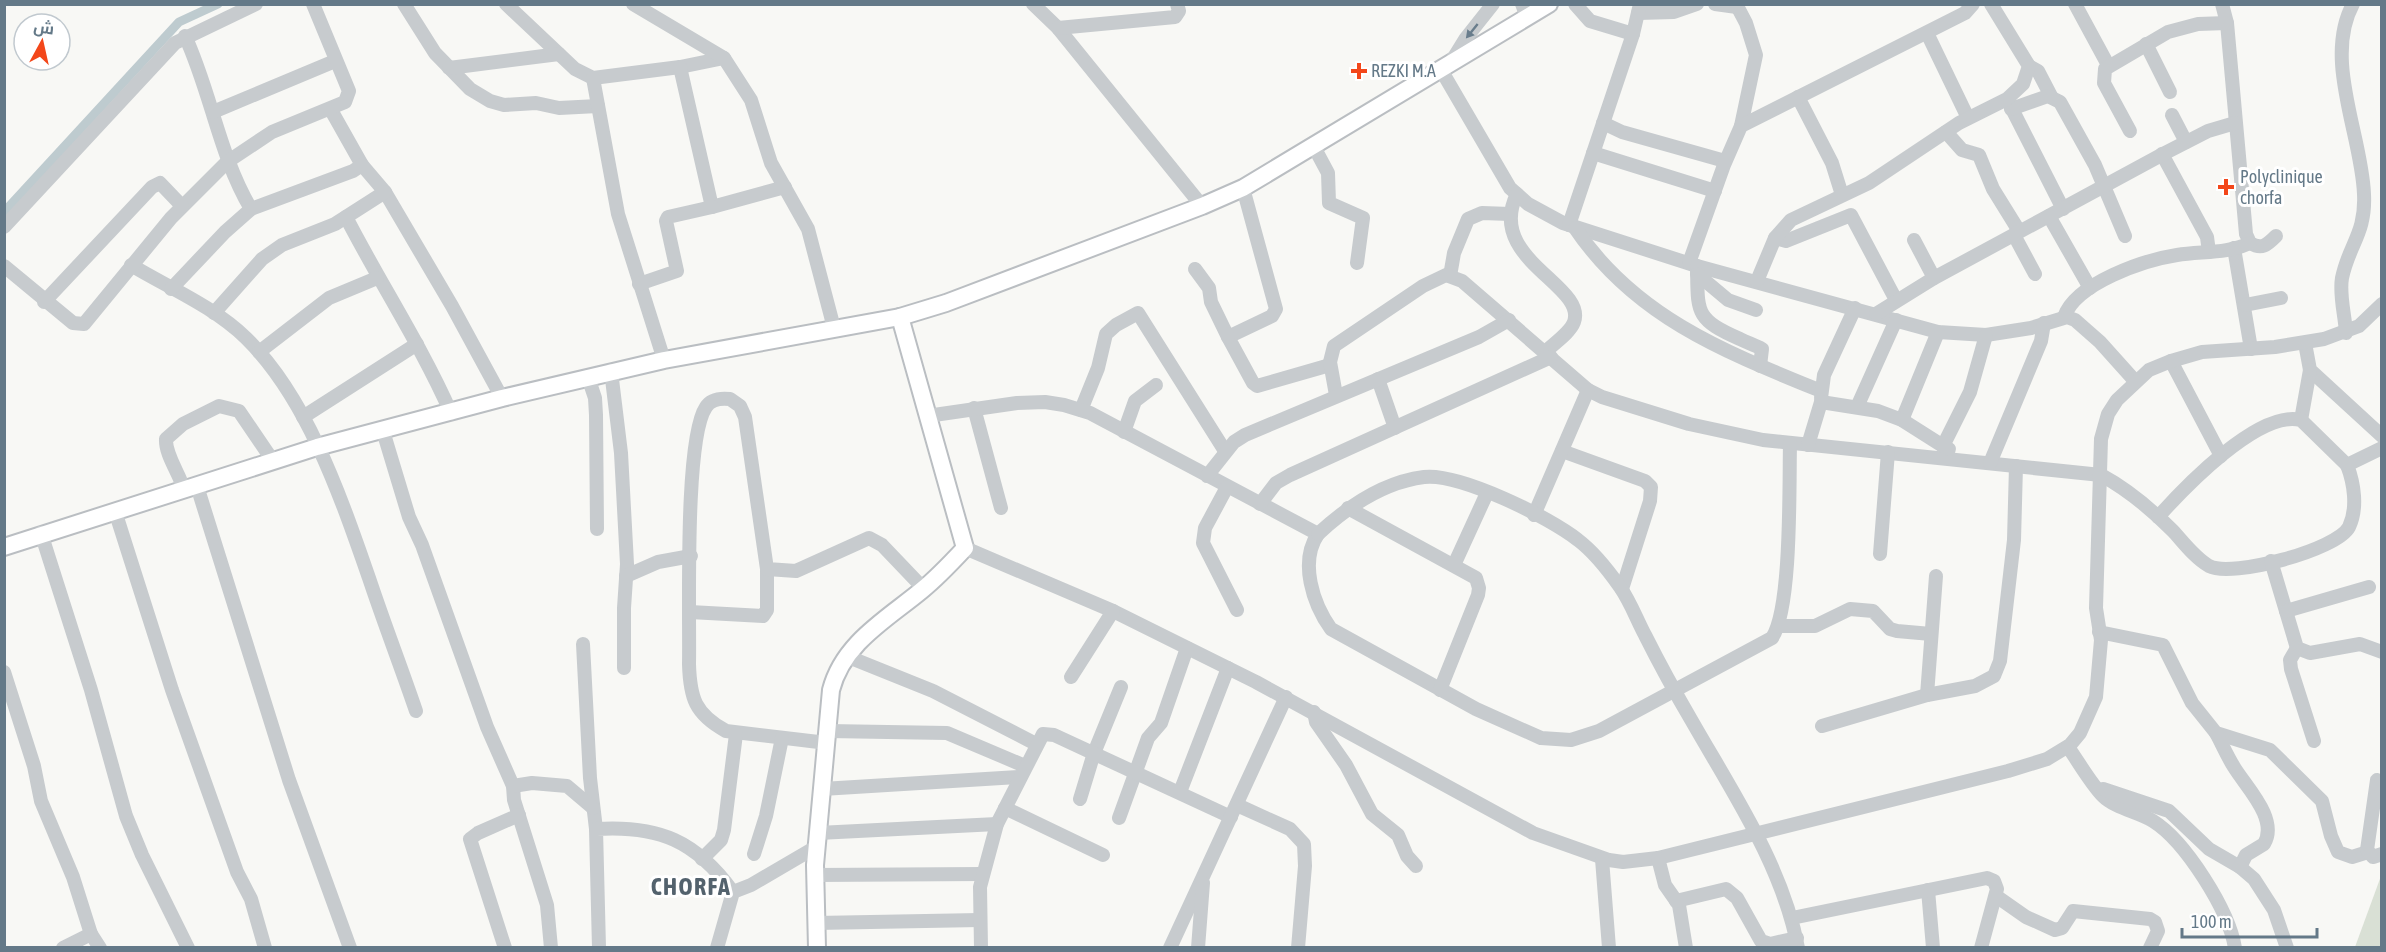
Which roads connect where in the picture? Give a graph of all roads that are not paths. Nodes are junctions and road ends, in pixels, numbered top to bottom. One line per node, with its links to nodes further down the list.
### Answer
1 (256, 4): 25 (street)
2 (313, 4): 29 (street)
3 (404, 4): 34 (street)
4 (506, 4): 27 (street)
5 (633, 4): 28 (street)
6 (1033, 4): 22 (street)
7 (1177, 4): 22 (street)
8 (1493, 4): 30 (street, one-way to 30)
9 (1548, 4): 20 (main road)
10 (1575, 4): 24 (street)
11 (1697, 4): 19 (street)
12 (1715, 4): 18 (street)
13 (1973, 4): 23 (street)
14 (1991, 4): 32 (street)
15 (2075, 4): 31 (street)
16 (2222, 4): 21 (street)
17 (2353, 4): 111 (street)
18 (1736, 6): 47 (street)
19 (1639, 9): 24 (street)
20 (1524, 10): 30 (main road)
21 (2227, 23): 26 (street); 46 (street)
22 (1058, 28): 65 (street)
23 (1927, 33): 37 (street); 44 (street)
24 (1633, 34): 45 (street)
25 (185, 36): 42 (street); 72 (street)
26 (2146, 44): 31 (street); 36 (street)
27 (559, 54): 34 (street); 35 (street)
28 (724, 58): 33 (street); 58 (street)
29 (335, 61): 41 (street); 42 (street)
30 (1447, 64): 51 (main road); 62 (street)
31 (2109, 65): 48 (street)
32 (2029, 66): 38 (street); 39 (street)
33 (680, 67): 35 (street); 66 (street)
34 (449, 68): 40 (street)
35 (592, 78): 40 (street)
36 (2170, 92)
37 (1798, 96): 47 (street); 63 (street)
38 (2051, 96): 39 (street); 57 (street)
39 (2009, 104): 44 (street); 68 (street)
40 (598, 106): 92 (street)
41 (331, 110): 55 (street); 56 (street)
42 (213, 112): 55 (street)
43 (2172, 115): 50 (street)
44 (1968, 118): 49 (street)
45 (1604, 123): 52 (street); 54 (street)
46 (2235, 123): 50 (street); 79 (street)
47 (1741, 126): 54 (street)
48 (2130, 130)
49 (1946, 132): 63 (street); 74 (street)
50 (2186, 142): 53 (street)
51 (1313, 145): 59 (main road); 82 (street)
52 (1593, 153): 60 (street); 73 (street)
53 (2162, 154): 57 (street); 81 (street)
54 (1725, 161): 60 (street)
55 (227, 162): 64 (street); 67 (street)
56 (362, 165): 61 (street); 67 (street)
57 (2104, 186): 68 (street); 75 (street)
58 (785, 187): 66 (street); 109 (street)
59 (1243, 188): 65 (main road); 113 (street)
60 (1715, 191): 85 (street)
61 (385, 192): 71 (street); 132 (street)
62 (1516, 194): 69 (street); 73 (street)
63 (1842, 195): 77 (street)
64 (182, 206): 83 (street); 97 (street)
65 (1202, 206): 104 (main road)
66 (712, 207): 92 (street)
67 (251, 209): 94 (street)
68 (2063, 209): 70 (street)
69 (1510, 214): 88 (street); 118 (street)
70 (2049, 216): 74 (street); 93 (street)
71 (346, 217): 89 (street); 102 (street)
72 (4, 227)
73 (1572, 227): 85 (street); 122 (street)
74 (2017, 233): 87 (street); 90 (street)
75 (2125, 236)
76 (2276, 236): 79 (street)
77 (1776, 238): 91 (street); 96 (street)
78 (1914, 240): 90 (street)
79 (2250, 243): 80 (street)
80 (2234, 248): 81 (street); 99 (street)
81 (2209, 252): 93 (street)
82 (1357, 263)
83 (131, 265): 94 (street); 97 (street)
84 (4, 266): 97 (street)
85 (1694, 268): 91 (street); 101 (street); 122 (street)
86 (1195, 269): 113 (street)
87 (2035, 274)
88 (1450, 276): 106 (street); 121 (street)
89 (377, 278): 115 (street); 117 (street)
90 (1934, 278): 96 (street)
91 (1756, 281): 100 (street)
92 (639, 284): 119 (street)
93 (2090, 288): 105 (street)
94 (171, 289): 102 (street)
95 (2281, 298): 99 (street)
96 (1896, 300): 103 (street)
97 (44, 302)
98 (2382, 304): 111 (street)
99 (2245, 305): 116 (street)
100 (1855, 308): 103 (street); 131 (street)
101 (1756, 310)
102 (214, 313): 117 (street)
103 (1876, 314): 107 (street)
104 (900, 316): 109 (main road); 137 (main road)
105 (2064, 317): 108 (street); 127 (street)
106 (1509, 320): 118 (street); 126 (street)
107 (1896, 320): 110 (street); 133 (street)
108 (2044, 323): 112 (street); 156 (street)
109 (834, 328): 119 (main road)
110 (1938, 332): 112 (street); 139 (street)
111 (2346, 333): 114 (street)
112 (1986, 335): 147 (street)
113 (1228, 337): 121 (street)
114 (2305, 343): 116 (street); 123 (street)
115 (417, 344): 136 (street); 138 (street)
116 (2251, 349): 120 (street)
117 (259, 352): 138 (street)
118 (1548, 354): 129 (street); 141 (street)
119 (664, 360): 124 (main road)
120 (2171, 361): 127 (street); 153 (street)
121 (1330, 365): 130 (street)
122 (1760, 366): 131 (street)
123 (2310, 369): 140 (street); 144 (street)
124 (611, 371): 125 (main road); 180 (street)
125 (588, 377): 132 (main road); 170 (street)
126 (1378, 379): 130 (street); 141 (street)
127 (2135, 381): 159 (street)
128 (1156, 385): 143 (street)
129 (1588, 390): 145 (street); 151 (street)
130 (1336, 395): 150 (street)
131 (1821, 397): 133 (street); 146 (street)
132 (502, 398): 136 (main road)
133 (1857, 407): 139 (street)
134 (974, 408): 135 (street); 137 (street); 165 (street)
135 (1081, 410): 143 (street); 150 (street)
136 (451, 413): 142 (main road)
137 (927, 416): 174 (main road)
138 (303, 417): 148 (street)
139 (1902, 420): 147 (street)
140 (2301, 420): 153 (street); 157 (street)
141 (1395, 428): 164 (street)
142 (383, 431): 148 (main road); 220 (street)
143 (1124, 432): 160 (street)
144 (2382, 436)
145 (1790, 443): 146 (street); 189 (street)
146 (1808, 445): 152 (street)
147 (1943, 446): 154 (street)
148 (317, 447): 155 (main road); 206 (street)
149 (2382, 448): 157 (street)
150 (1226, 451): 160 (street)
151 (1562, 451): 168 (street); 184 (street)
152 (1888, 452): 154 (street); 175 (street)
153 (2221, 456): 169 (street)
154 (1966, 460): 156 (street)
155 (273, 461): 162 (main road); 162 (street)
156 (1990, 463): 158 (street)
157 (2347, 465): 177 (street)
158 (2016, 466): 159 (street); 204 (street)
159 (2101, 475): 169 (street); 190 (street)
160 (1207, 476): 161 (street)
161 (1227, 487): 164 (street); 185 (street)
162 (191, 488): 167 (main road); 258 (street)
163 (1487, 493): 166 (street); 168 (street); 178 (street)
164 (1260, 504): 172 (street)
165 (1001, 508)
166 (1348, 508): 172 (street); 178 (street)
167 (116, 511): 171 (main road); 257 (street)
168 (1534, 515): 184 (street)
169 (2158, 516): 177 (street)
170 (597, 529)
171 (40, 533): 173 (main road); 256 (street)
172 (1318, 534): 202 (street)
173 (4, 547)
174 (965, 548): 183 (main road); 187 (street)
175 (1880, 554)
176 (691, 556): 179 (street); 180 (street); 188 (street)
177 (2271, 561): 186 (street)
178 (1454, 565): 202 (street)
179 (767, 569): 183 (street); 188 (street)
180 (626, 576): 197 (street)
181 (1936, 576): 191 (street)
182 (2369, 587): 186 (street)
183 (924, 589): 196 (main road)
184 (1622, 589): 203 (street)
185 (1236, 610)
186 (2286, 610): 194 (street)
187 (1113, 611): 193 (street); 200 (street)
188 (690, 612): 210 (street)
189 (1778, 626): 191 (street); 203 (street)
190 (2099, 632): 209 (street); 215 (street)
191 (1931, 634): 204 (street)
192 (583, 644): 225 (street)
193 (1188, 648): 198 (street); 218 (street)
194 (2297, 648): 195 (street); 213 (street)
195 (2382, 652)
196 (846, 656): 211 (main road); 214 (street)
197 (624, 668)
198 (1228, 668): 205 (street); 223 (street)
199 (4, 672): 252 (street)
200 (1071, 677)
201 (1121, 687): 216 (street)
202 (1440, 690): 203 (street)
203 (1675, 692): 232 (street)
204 (1927, 695): 208 (street)
205 (1286, 697): 207 (street); 227 (street)
206 (416, 711)
207 (1314, 712): 239 (street); 240 (street)
208 (1821, 726)
209 (2216, 733): 234 (street); 241 (street)
210 (736, 734): 212 (street); 238 (street)
211 (828, 737): 212 (street); 217 (street); 222 (main road)
212 (782, 738): 235 (street)
213 (2313, 741)
214 (1036, 744): 216 (street); 217 (street)
215 (2068, 747): 221 (street); 232 (street)
216 (1094, 753): 218 (street); 224 (street)
217 (1022, 772): 222 (street); 226 (street)
218 (1136, 772): 223 (street); 229 (street)
219 (2377, 780): 234 (street)
220 (513, 786): 225 (street); 228 (street)
221 (2098, 787): 241 (street); 273 (street)
222 (822, 789): 233 (main road)
223 (1180, 792): 227 (street)
224 (1080, 799)
225 (593, 808): 231 (street)
226 (1005, 808): 230 (street); 236 (street)
227 (1234, 811): 244 (street); 267 (street)
228 (519, 815): 259 (street); 260 (street)
229 (1119, 818)
230 (997, 824): 233 (street); 243 (street)
231 (596, 829): 238 (street); 261 (street)
232 (1754, 834): 237 (street); 249 (street)
233 (817, 840): 242 (main road); 246 (street)
234 (2375, 853)
235 (754, 854)
236 (1103, 855)
237 (1658, 858): 239 (street); 248 (street)
238 (702, 859): 246 (street)
239 (1602, 859): 268 (street)
240 (1416, 866)
241 (2240, 867): 274 (street)
242 (815, 874): 243 (street); 251 (main road)
243 (982, 874): 250 (street)
244 (1203, 878): 265 (street); 266 (street)
245 (1928, 890): 247 (street); 249 (street); 270 (street)
246 (733, 892): 262 (street)
247 (1996, 896): 271 (street); 272 (street)
248 (1676, 901): 253 (street); 269 (street)
249 (1792, 918): 253 (street)
250 (980, 920): 251 (street); 264 (street)
251 (816, 923): 263 (main road)
252 (91, 934): 254 (street); 255 (street)
253 (1797, 943)
254 (63, 948)
255 (100, 948)
256 (188, 948)
257 (265, 948)
258 (350, 948)
259 (505, 948)
260 (551, 948)
261 (599, 948)
262 (717, 948)
263 (817, 948)
264 (981, 948)
265 (1170, 948)
266 (1198, 948)
267 (1298, 948)
268 (1609, 948)
269 (1686, 948)
270 (1933, 948)
271 (1981, 948)
272 (2150, 948)
273 (2235, 948)
274 (2287, 948)

